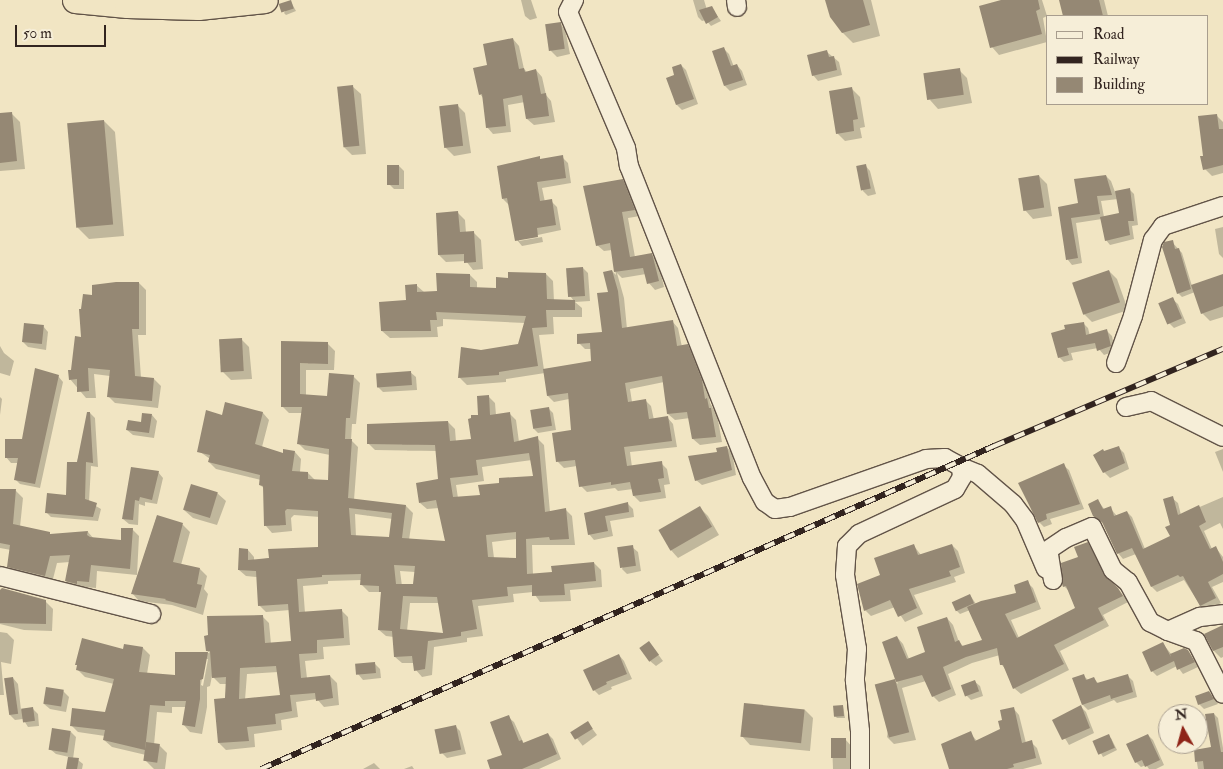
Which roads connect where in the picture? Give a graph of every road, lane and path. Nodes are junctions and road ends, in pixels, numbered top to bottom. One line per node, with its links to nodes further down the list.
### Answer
1 (75, 0): 2 (highway)
2 (265, 0)
3 (574, 0): 8 (street)
4 (1223, 206): 5 (street)
5 (1116, 363)
6 (1126, 407): 7 (street)
7 (1223, 437)
8 (962, 467): 12 (street); 14 (street)
9 (0, 576): 10 (street)
10 (151, 614)
11 (1223, 614): 12 (street)
12 (1168, 631): 13 (street)
13 (1223, 694)
14 (860, 769)

